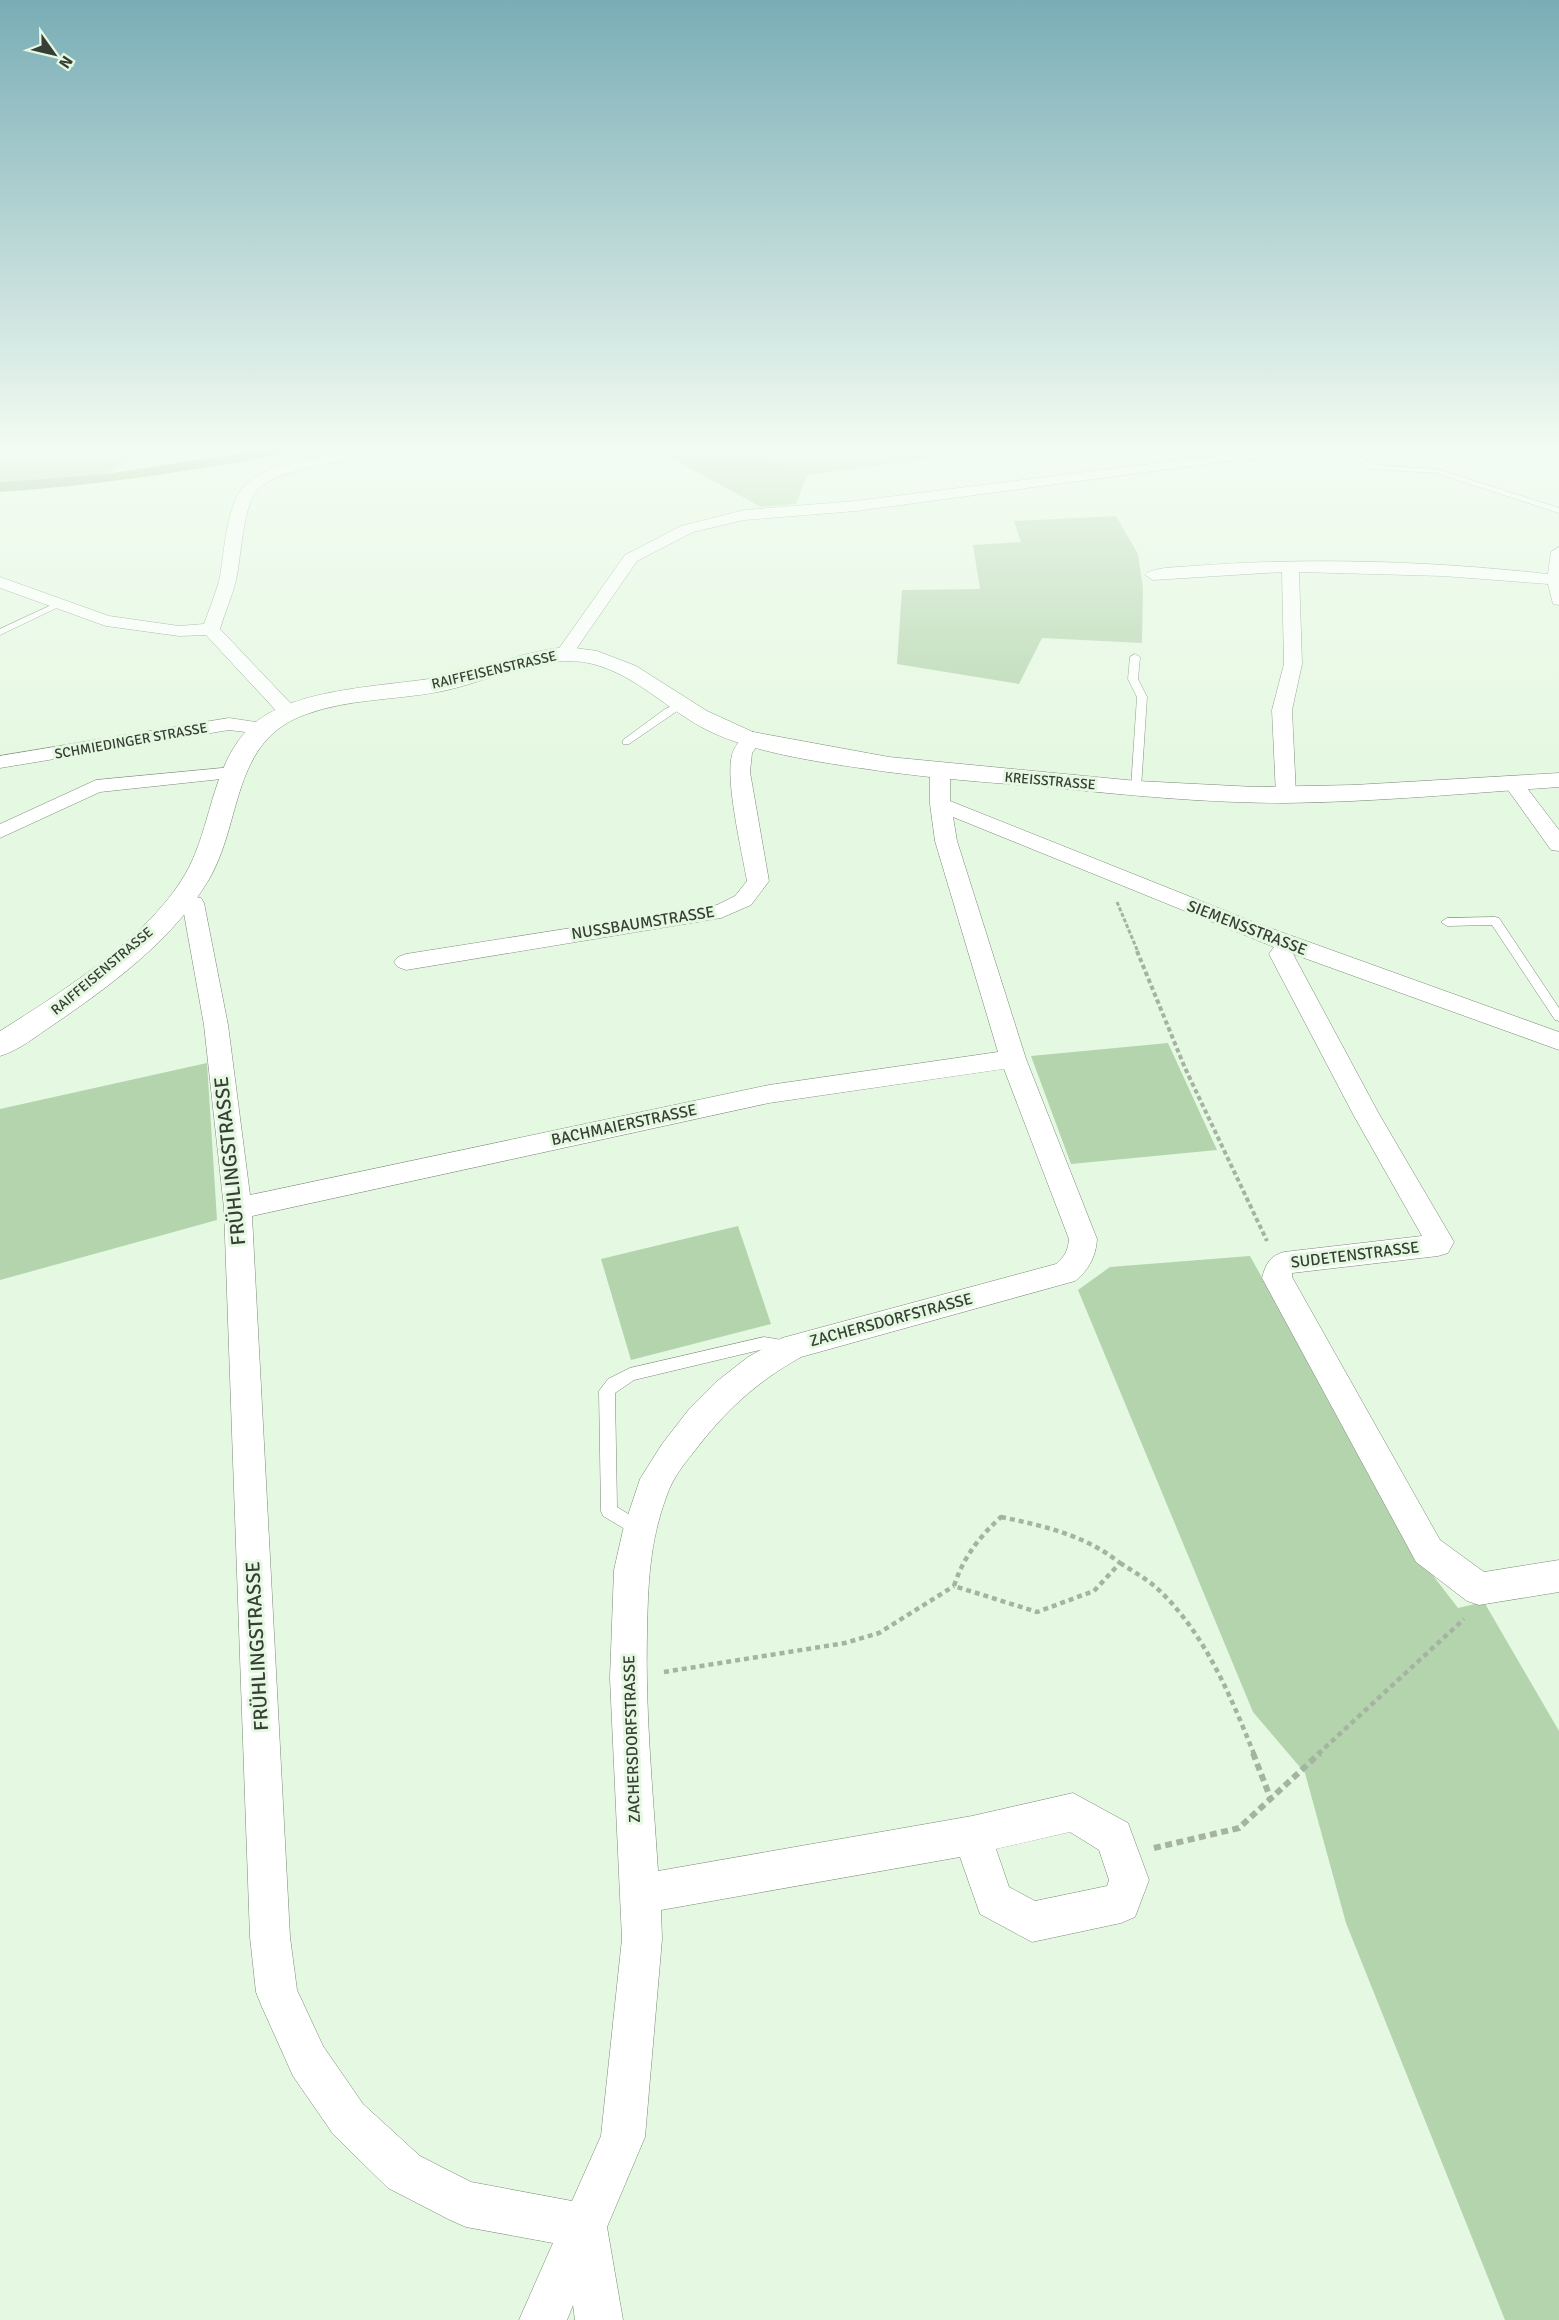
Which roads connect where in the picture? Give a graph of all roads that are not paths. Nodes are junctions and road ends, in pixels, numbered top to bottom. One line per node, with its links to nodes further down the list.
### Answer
1 (231, 558): 10 (street)
2 (631, 558): 12 (street, RAIFFEISENSTRASSE)
3 (1558, 558): 6 (street)
4 (1290, 566): 5 (street); 6 (street); 25 (street)
5 (1153, 575)
6 (1556, 580): 8 (street)
7 (0, 582): 9 (street)
8 (1559, 600)
9 (61, 604): 10 (street); 11 (lane)
10 (211, 629): 15 (street)
11 (0, 632)
12 (564, 654): 14 (street, KREISSTRASSE); 15 (street, RAIFFEISENSTRASSE)
13 (1134, 657): 24 (lane)
14 (681, 705): 17 (street, KREISSTRASSE); 18 (lane)
15 (288, 712): 16 (street, RAIFFEISENSTRASSE)
16 (262, 728): 19 (street, SCHMIEDINGER STRASSE); 21 (street, RAIFFEISENSTRASSE)
17 (753, 738): 20 (street, KREISSTRASSE); 32 (street, NUSSBAUMSTRASSE)
18 (626, 742)
19 (0, 762)
20 (940, 771): 24 (street, KREISSTRASSE); 26 (street, ZACHERSDORFSTRASSE)
21 (233, 773): 27 (street); 29 (street, RAIFFEISENSTRASSE)
22 (1559, 780): 23 (street, KREISSTRASSE)
23 (1513, 783): 25 (street, KREISSTRASSE); 28 (street)
24 (1137, 788): 25 (street, KREISSTRASSE)
25 (1286, 795)
26 (940, 804): 31 (street, SIEMENSSTRASSE); 36 (street, ZACHERSDORFSTRASSE)
27 (0, 832)
28 (1559, 845)
29 (180, 901): 35 (street, RAIFFEISENSTRASSE); 37 (street, FRÜHLINGSTRASSE)
30 (1447, 922): 33 (lane)
31 (1288, 944): 34 (street, SIEMENSSTRASSE); 40 (street, SUDETENSTRASSE)
32 (406, 962)
33 (1559, 1017)
34 (1558, 1039)
35 (0, 1045)
36 (1013, 1059): 37 (street, BACHMAIERSTRASSE); 38 (street, ZACHERSDORFSTRASSE)
37 (238, 1208): 43 (street, FRÜHLINGSTRASSE)
38 (793, 1347): 39 (street, ZACHERSDORFSTRASSE); 39 (lane)
39 (640, 1530): 42 (street, ZACHERSDORFSTRASSE)
40 (1559, 1576)
41 (972, 1835): 41 (street); 42 (street)
42 (640, 1894): 43 (street, ZACHERSDORFSTRASSE)
43 (584, 2226): 44 (street, ZACHERSDORFSTRASSE); 45 (street)
44 (543, 2320)
45 (599, 2320)

